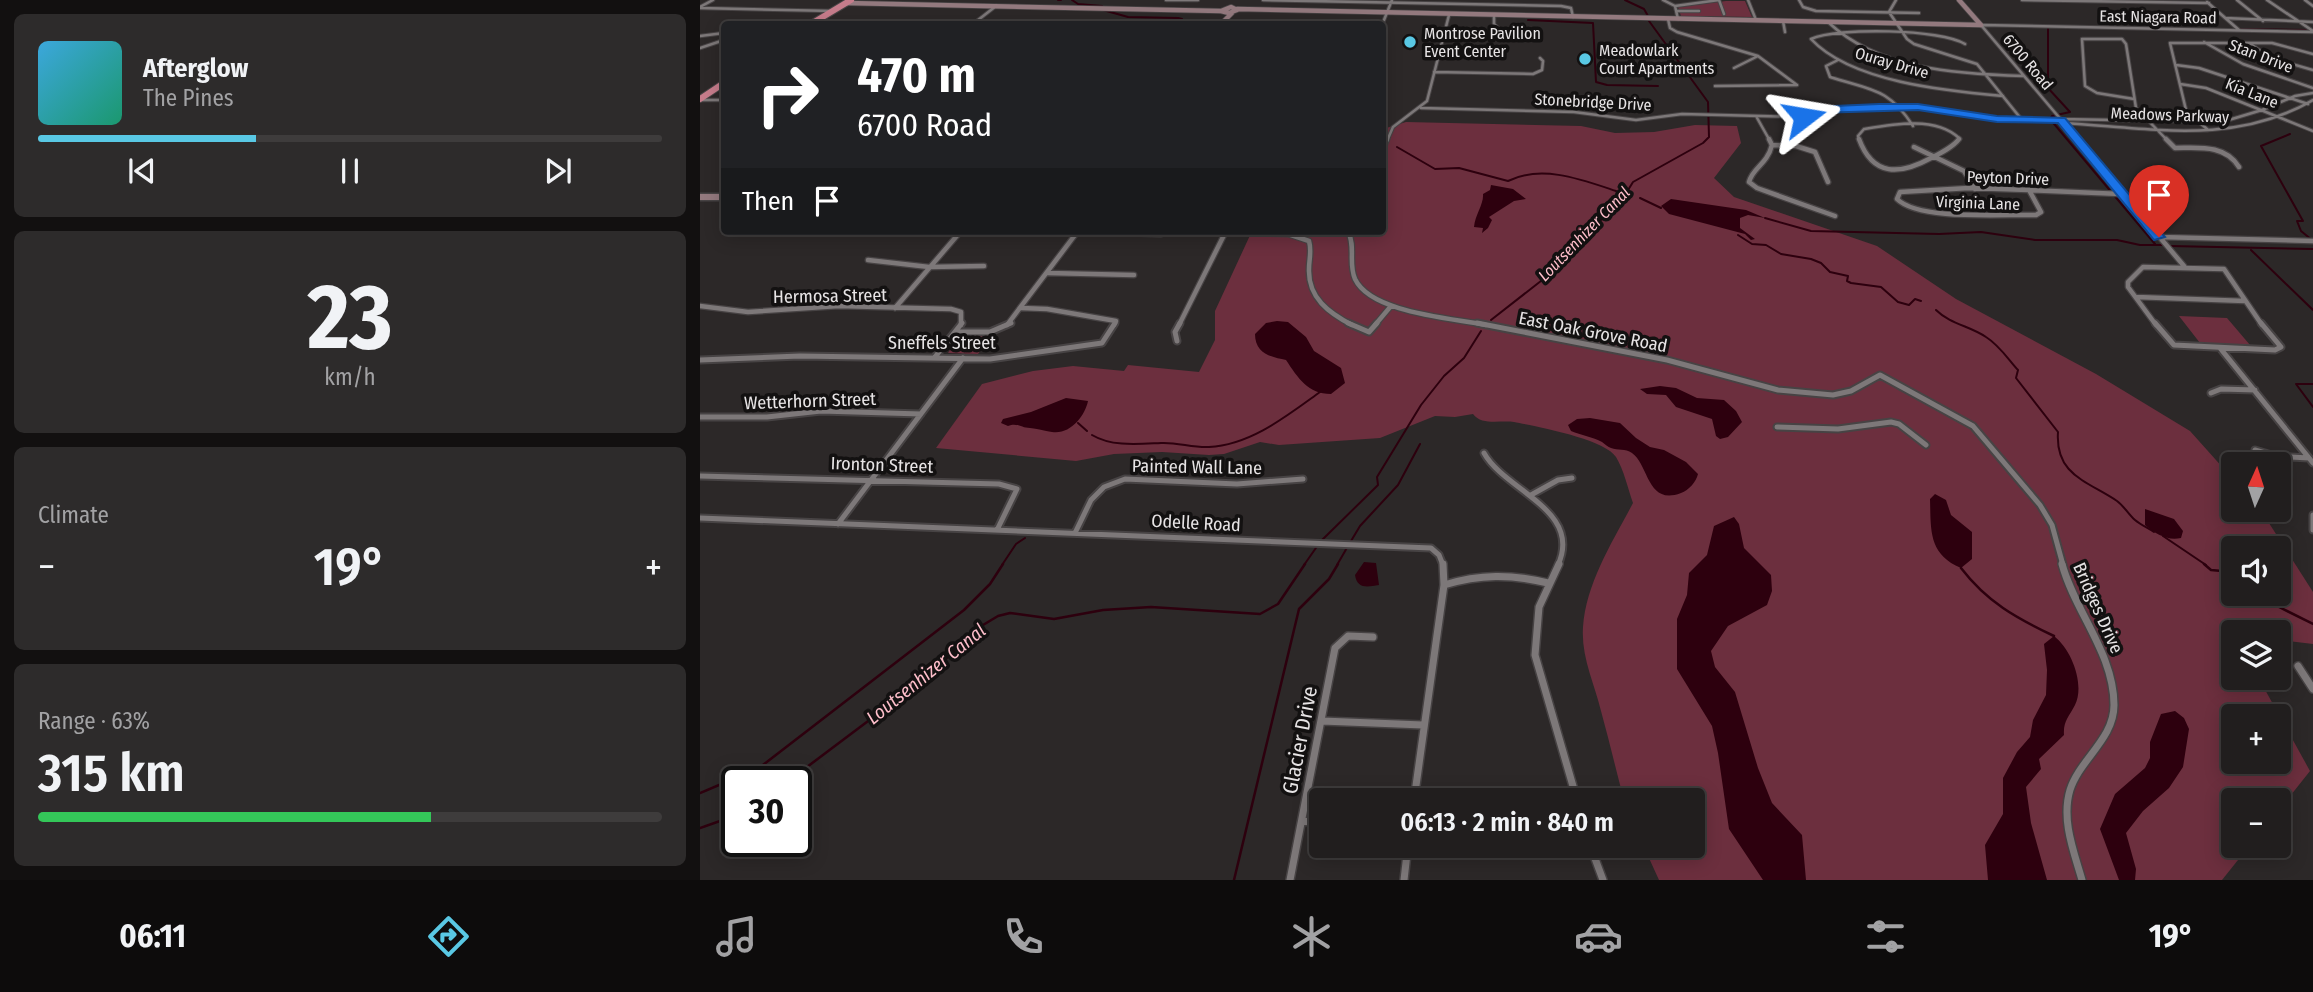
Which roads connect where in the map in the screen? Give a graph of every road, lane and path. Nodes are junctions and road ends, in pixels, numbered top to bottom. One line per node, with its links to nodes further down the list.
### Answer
1 (713, 0): 28 (street)
2 (903, 0): 23 (street)
3 (1165, 0): 4 (street); 30 (street)
4 (1198, 0)
5 (1263, 0): 19 (street)
6 (1522, 0): 25 (street)
7 (1662, 0): 29 (street)
8 (1719, 0): 20 (street); 38 (street)
9 (1748, 0): 46 (street)
10 (1799, 0): 35 (street)
11 (1896, 0): 35 (street)
12 (1959, 0): 59 (street, 6700 Road)
13 (2022, 0): 24 (street)
14 (2205, 0): 24 (street)
15 (2237, 0): 47 (street)
16 (2267, 0): 56 (street)
17 (2305, 0): 27 (street)
18 (851, 1): 23 (street); 31 (highway); 49 (highway)
19 (1391, 1): 22 (street); 36 (street)
20 (1709, 1): 29 (street)
21 (1237, 2): 32 (street); 39 (street)
22 (1426, 2): 25 (street)
23 (898, 4): 26 (street)
24 (2209, 4): 43 (street)
25 (1522, 5): 42 (street)
26 (996, 6): 30 (street); 50 (street)
27 (2313, 6)
28 (700, 7): 31 (street)
29 (1676, 8): 33 (street); 45 (street)
30 (1157, 9): 39 (street)
31 (833, 11): 48 (highway)
32 (1235, 11): 34 (street, East Niagara Road); 39 (street); 39 (street, East Niagara Road)
33 (1699, 11)
34 (1307, 12): 36 (street, East Niagara Road); 52 (street)
35 (1889, 12): 37 (street); 58 (street)
36 (1387, 13): 40 (street, East Niagara Road); 53 (street)
37 (1919, 13)
38 (1724, 14)
39 (1224, 15): 51 (street)
40 (1449, 15): 41 (street, East Niagara Road); 80 (street)
41 (1494, 16): 42 (street, East Niagara Road); 60 (street)
42 (1573, 17): 44 (street, East Niagara Road)
43 (2225, 18): 47 (street); 61 (street)
44 (1668, 19): 45 (street, East Niagara Road); 74 (street)
45 (1678, 19): 46 (street, East Niagara Road)
46 (1756, 20): 54 (street, East Niagara Road)
47 (2263, 20): 56 (street)
48 (816, 21)
49 (822, 21)
50 (977, 21)
51 (1275, 21)
52 (1302, 21)
53 (1384, 21)
54 (1783, 21): 55 (street, East Niagara Road); 62 (street)
55 (1828, 22): 58 (street, East Niagara Road); 65 (street)
56 (2298, 22): 57 (street); 63 (street)
57 (2313, 22)
58 (1896, 23): 59 (street, East Niagara Road); 66 (street)
59 (1981, 25): 61 (street, East Niagara Road); 82 (street, 6700 Road)
60 (1499, 29)
61 (2241, 31): 63 (street, East Niagara Road)
62 (1785, 32)
63 (2313, 32)
64 (721, 33): 67 (street)
65 (1837, 33): 66 (street); 76 (street, Ouray Drive); 81 (street)
66 (1903, 33): 71 (street); 81 (street)
67 (700, 36)
68 (721, 41): 72 (street)
69 (2203, 41): 70 (street); 77 (street); 86 (street, Stan Drive)
70 (2248, 42): 73 (street); 79 (street)
71 (1965, 44)
72 (700, 48)
73 (2313, 54)
74 (1759, 56): 78 (street); 85 (street)
75 (1540, 58): 80 (street)
76 (1838, 60): 87 (street, Ouray Drive); 94 (street)
77 (2176, 65): 84 (street); 89 (street)
78 (1734, 68)
79 (2313, 70)
80 (1434, 72): 95 (street)
81 (1987, 75): 82 (street); 87 (street)
82 (2024, 76): 102 (street, 6700 Road)
83 (721, 83): 88 (highway)
84 (2180, 84): 96 (street, Kia Lane); 104 (street)
85 (1715, 86)
86 (2312, 92): 89 (street, Meadows Parkway); 92 (street, Meadows Parkway)
87 (2003, 96): 101 (street)
88 (700, 97): 91 (street)
89 (2290, 98): 93 (street); 96 (street, Meadows Parkway)
90 (2134, 99): 90 (street); 103 (street)
91 (721, 100)
92 (2313, 100): 93 (street, Meadows Parkway)
93 (2308, 104): 99 (street, Meadows Parkway)
94 (1901, 107): 98 (street, Stonebridge Drive); 101 (street, Stonebridge Drive); 106 (street)
95 (1421, 108): 97 (street, Stonebridge Drive); 111 (street)
96 (2262, 110): 99 (street, Kia Lane); 104 (street, Meadows Parkway)
97 (1756, 116): 98 (street, Stonebridge Drive); 112 (street)
98 (1804, 117): 107 (street)
99 (2278, 117): 109 (street, Meadows Parkway); 110 (street, Kia Lane)
100 (2094, 119): 102 (street, Meadows Parkway); 103 (street, Meadows Parkway); 105 (street)
101 (2022, 120): 102 (street, Stonebridge Drive)
102 (2061, 121): 105 (street, Meadows Parkway); 120 (street, 6700 Road)
103 (2148, 121): 104 (street, Meadows Parkway); 108 (street)
104 (2199, 122): 109 (street)
105 (2098, 124): 108 (street, Meadows Parkway)
106 (1913, 126): 114 (street); 114 (street)
107 (1810, 129)
108 (2157, 129): 109 (street, Meadows Parkway); 115 (street)
109 (2208, 130)
110 (2313, 131)
111 (1386, 142)
112 (1772, 145): 117 (street); 124 (street)
113 (1914, 147): 114 (street)
114 (1932, 156): 118 (street)
115 (2239, 167)
116 (2020, 178): 119 (street)
117 (1828, 182)
118 (1976, 190): 119 (street, Peyton Drive); 121 (street, Peyton Drive)
119 (2029, 191): 120 (street, Peyton Drive); 121 (street, Virginia Lane)
120 (2122, 194): 130 (street, 6700 Road)
121 (1897, 196)
122 (700, 197): 123 (street)
123 (721, 197)
124 (1835, 216)
125 (957, 235): 134 (street)
126 (1074, 235): 137 (street)
127 (1224, 235): 146 (street)
128 (1290, 235): 142 (street)
129 (1350, 235): 142 (street, East Oak Grove Road)
130 (2159, 237): 131 (street); 135 (street, 6700 Road)
131 (2313, 241)
132 (867, 260): 134 (street)
133 (984, 266): 134 (street)
134 (929, 267): 143 (street)
135 (2184, 267): 136 (street); 139 (street)
136 (2224, 269): 140 (street)
137 (1048, 272): 138 (street); 144 (street)
138 (1135, 275)
139 (2136, 297): 140 (street); 147 (street)
140 (2245, 300): 148 (street)
141 (700, 306): 143 (street, Hermosa Street)
142 (1391, 306): 152 (street, East Oak Grove Road)
143 (895, 308): 145 (street, Hermosa Street)
144 (1021, 308): 145 (street); 150 (street, Sneffels Street)
145 (955, 332): 149 (street)
146 (1177, 341)
147 (2183, 347): 148 (street)
148 (2220, 348): 153 (street)
149 (935, 356): 150 (street, Sneffels Street); 151 (street, Sneffels Street)
150 (964, 358): 155 (street)
151 (700, 360)
152 (1880, 374): 189 (street, Bridges Drive)
153 (2255, 390): 154 (street); 161 (street)
154 (2211, 393)
155 (921, 414): 156 (street, Wetterhorn Street); 163 (street)
156 (700, 417)
157 (1777, 427): 158 (street)
158 (1926, 445)
159 (2255, 450): 161 (street)
160 (1484, 453): 166 (street)
161 (2311, 460)
162 (700, 476): 163 (street, Ironton Street)
163 (873, 478): 169 (street); 170 (street, Ironton Street)
164 (1572, 478): 166 (street)
165 (1303, 479): 172 (street, Painted Wall Lane)
166 (1531, 495): 173 (street)
167 (2313, 515): 171 (street)
168 (700, 518): 169 (street, Odelle Road)
169 (838, 524): 170 (street, Odelle Road)
170 (997, 530): 172 (street, Odelle Road)
171 (2313, 530)
172 (1075, 533): 174 (street, Odelle Road)
173 (1548, 583): 174 (street); 181 (street)
174 (1444, 585): 179 (street, Odelle Road)
175 (1373, 637): 178 (street, Glacier Drive)
176 (2298, 666): 177 (street)
177 (2313, 689)
178 (1322, 721): 179 (street); 182 (street, Glacier Drive)
179 (1423, 725): 180 (street, Odelle Road)
180 (1415, 788)
181 (1574, 788)
182 (1302, 821): 183 (street); 186 (street, Glacier Drive)
183 (1309, 822)
184 (1407, 858): 187 (street)
185 (1594, 858): 188 (street)
186 (1290, 880)
187 (1404, 880)
188 (1602, 880)
189 (2082, 880)

